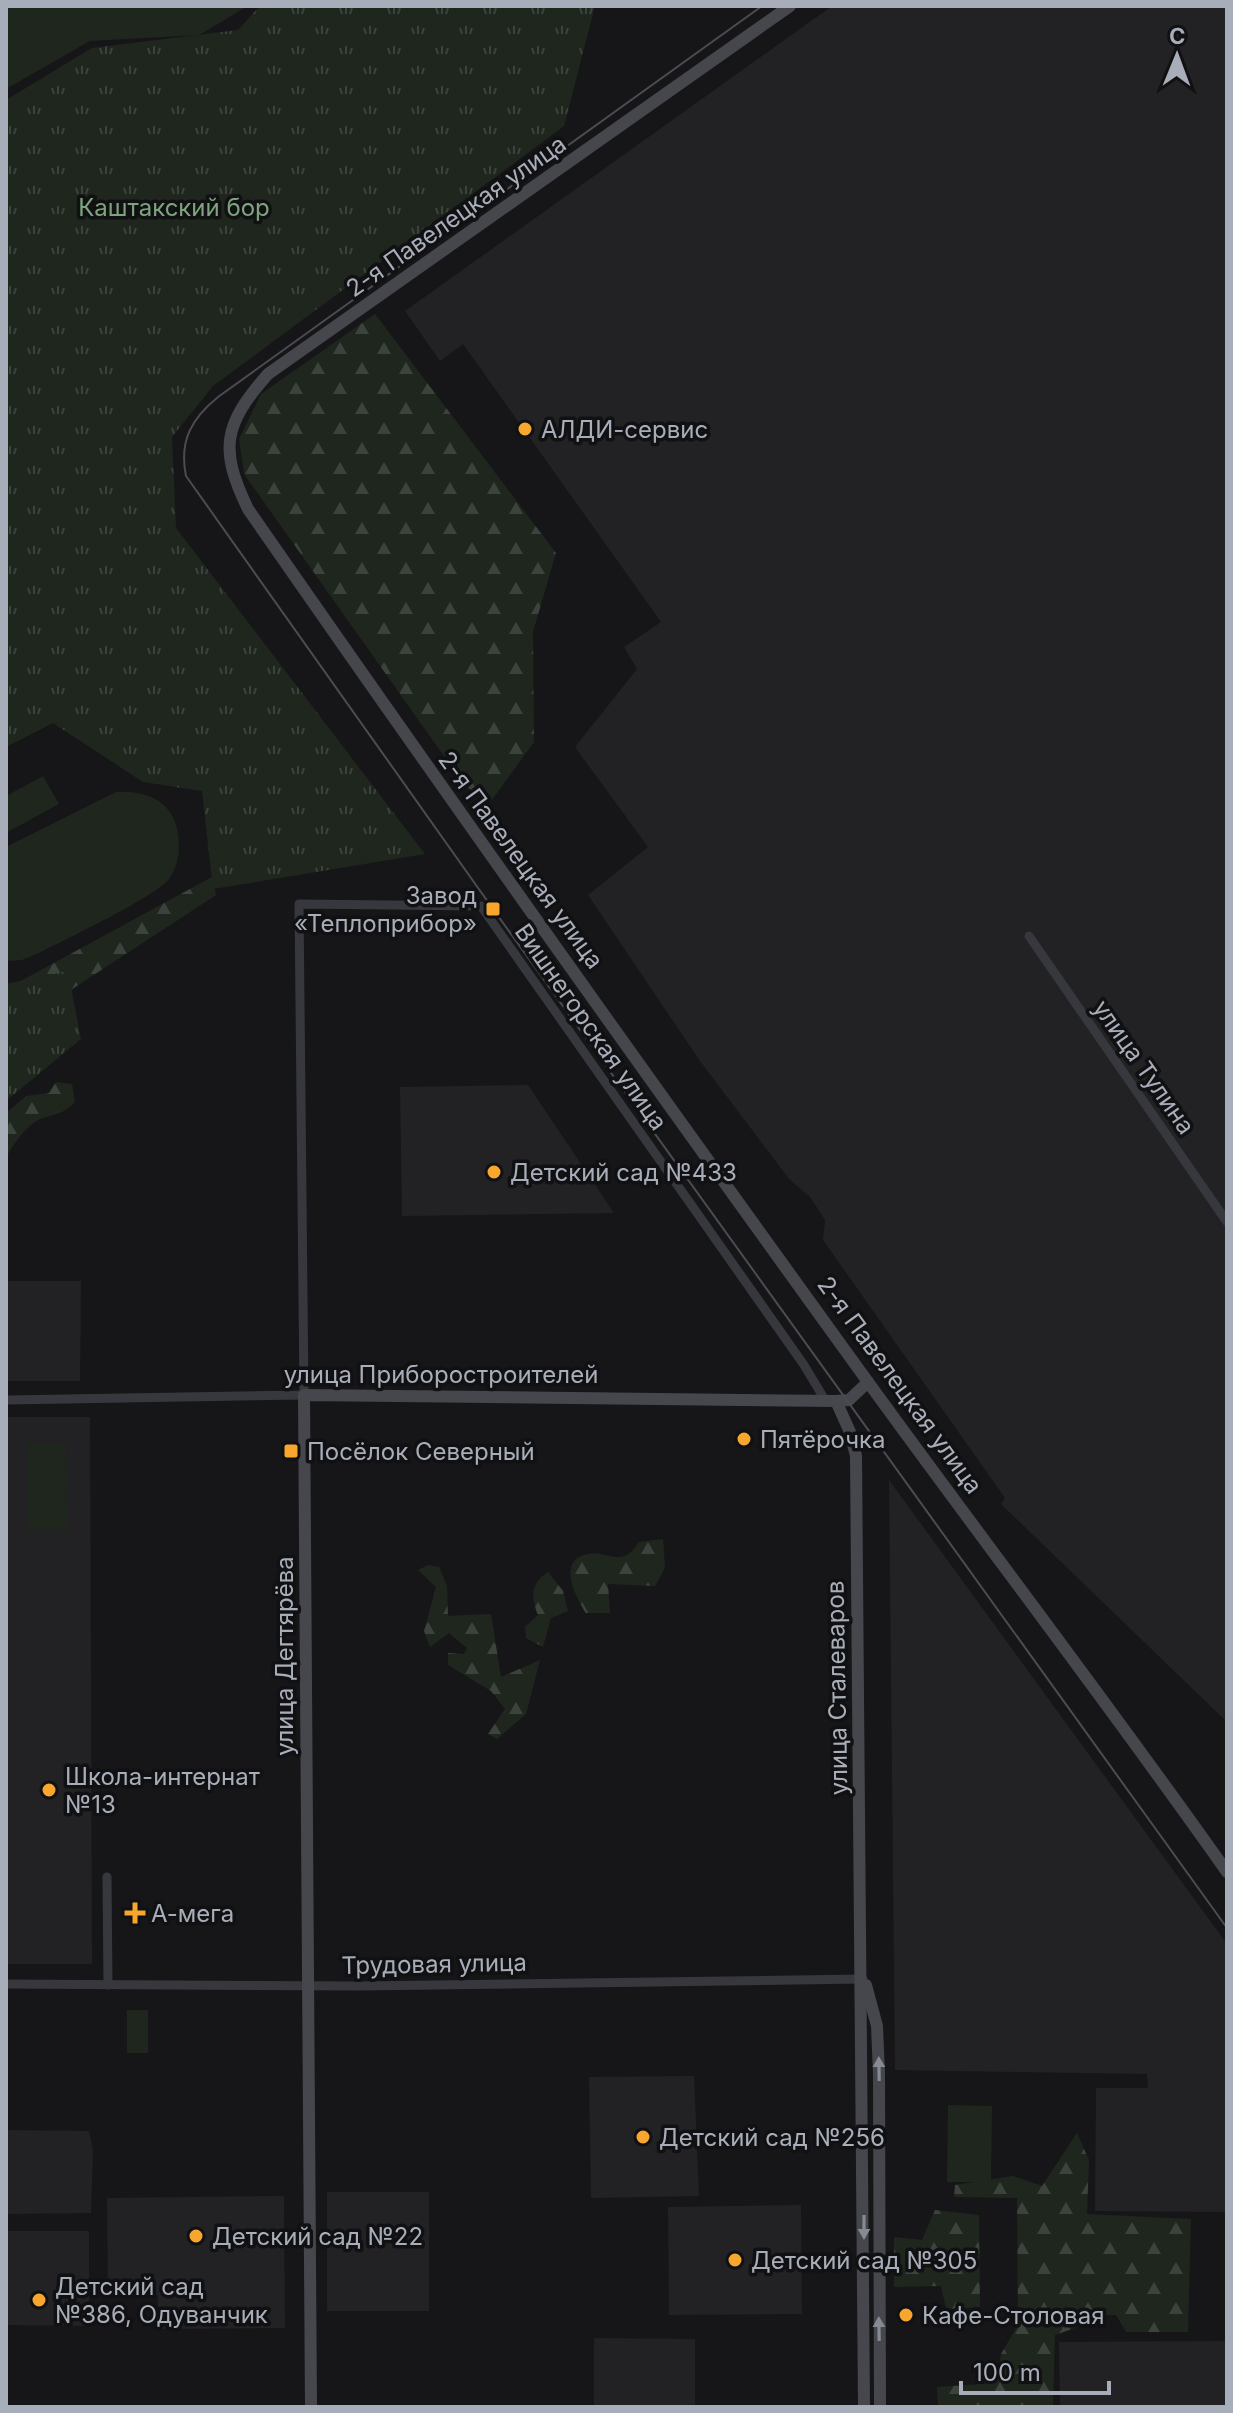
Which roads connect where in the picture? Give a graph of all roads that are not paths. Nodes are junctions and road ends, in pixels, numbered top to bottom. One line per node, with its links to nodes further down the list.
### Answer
1 (790, 6): 5 (street, 2-я Павелецкая улица)
2 (299, 904): 6 (street, улица Дегтярёва); 8 (street, Вишнегорская улица)
3 (1029, 936): 4 (street, улица Тулина)
4 (1227, 1222)
5 (868, 1382): 8 (street); 9 (street, 2-я Павелецкая улица)
6 (304, 1395): 7 (street, улица Приборостроителей); 8 (street, улица Приборостроителей); 14 (street, улица Дегтярёва)
7 (6, 1400)
8 (831, 1400): 11 (street, улица Сталеваров)
9 (1227, 1872)
10 (107, 1877): 13 (street)
11 (863, 1979): 14 (street, Трудовая улица); 16 (street, улица Сталеваров, one-way to 16); 17 (street, улица Сталеваров, one-way to 11)
12 (6, 1984): 13 (street, Трудовая улица)
13 (108, 1985): 14 (street, Трудовая улица)
14 (308, 1986): 15 (street, улица Дегтярёва)
15 (311, 2407)
16 (864, 2407)
17 (880, 2407)

